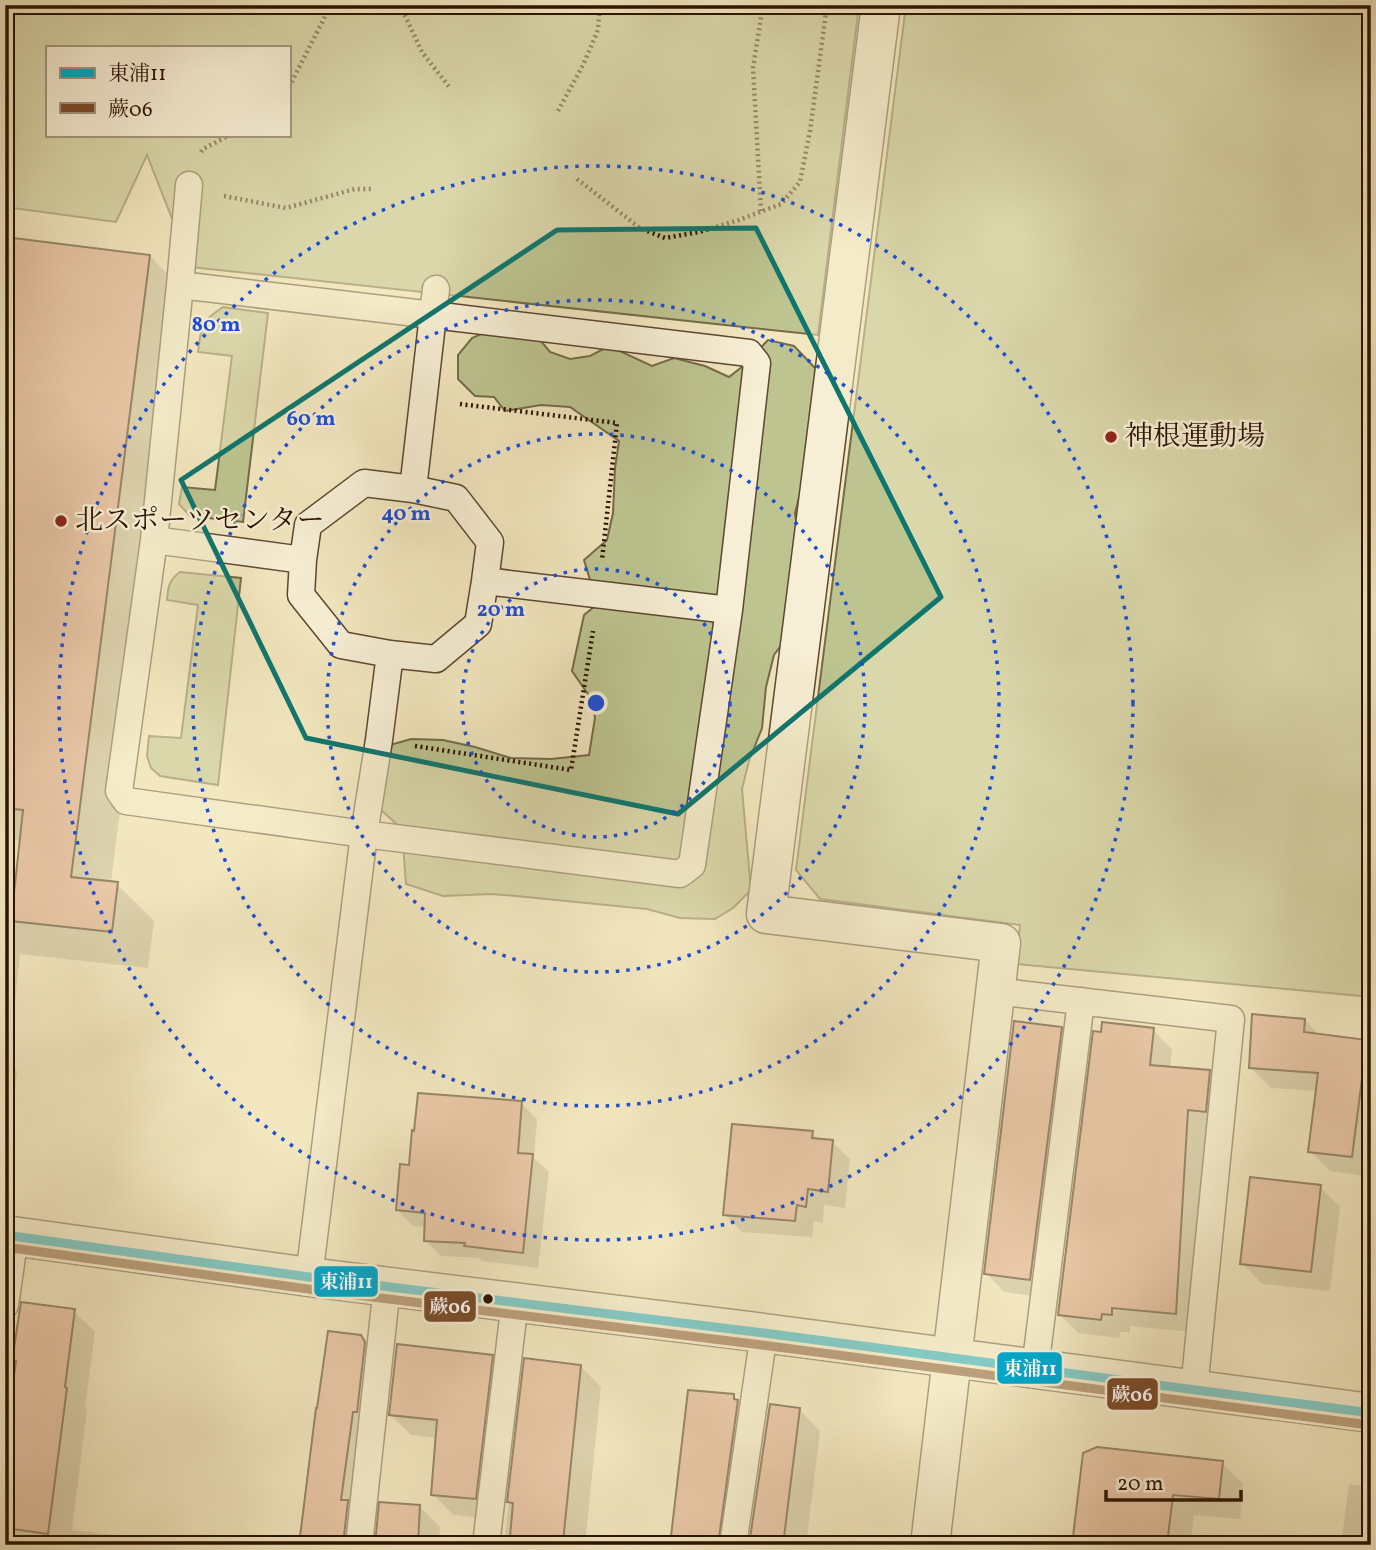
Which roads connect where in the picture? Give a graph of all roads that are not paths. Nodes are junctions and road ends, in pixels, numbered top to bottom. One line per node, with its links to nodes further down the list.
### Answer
1 (881, 5): 13 (street)
2 (189, 185): 3 (lane)
3 (180, 285): 5 (lane); 7 (lane)
4 (436, 289): 5 (lane)
5 (433, 315): 6 (lane); 10 (lane)
6 (413, 489): 8 (lane); 9 (lane)
7 (154, 540): 8 (lane); 12 (lane)
8 (303, 559): 11 (lane)
9 (485, 581): 10 (lane); 11 (lane)
10 (729, 610): 12 (lane)
11 (390, 654): 12 (lane)
12 (364, 834): 16 (lane)
13 (995, 991): 14 (lane); 21 (street)
14 (1081, 1001): 22 (lane); 23 (lane)
15 (10, 1236): 16 (street); 19 (lane)
16 (309, 1277): 17 (street)
17 (387, 1286): 18 (street); 25 (lane)
18 (514, 1301): 20 (street); 26 (lane)
19 (5, 1305)
20 (764, 1332): 21 (street); 27 (lane)
21 (952, 1358): 22 (street); 28 (street)
22 (1035, 1369): 23 (street)
23 (1194, 1389): 24 (street)
24 (1371, 1413)
25 (359, 1545)
26 (486, 1545)
27 (733, 1545)
28 (930, 1545)

